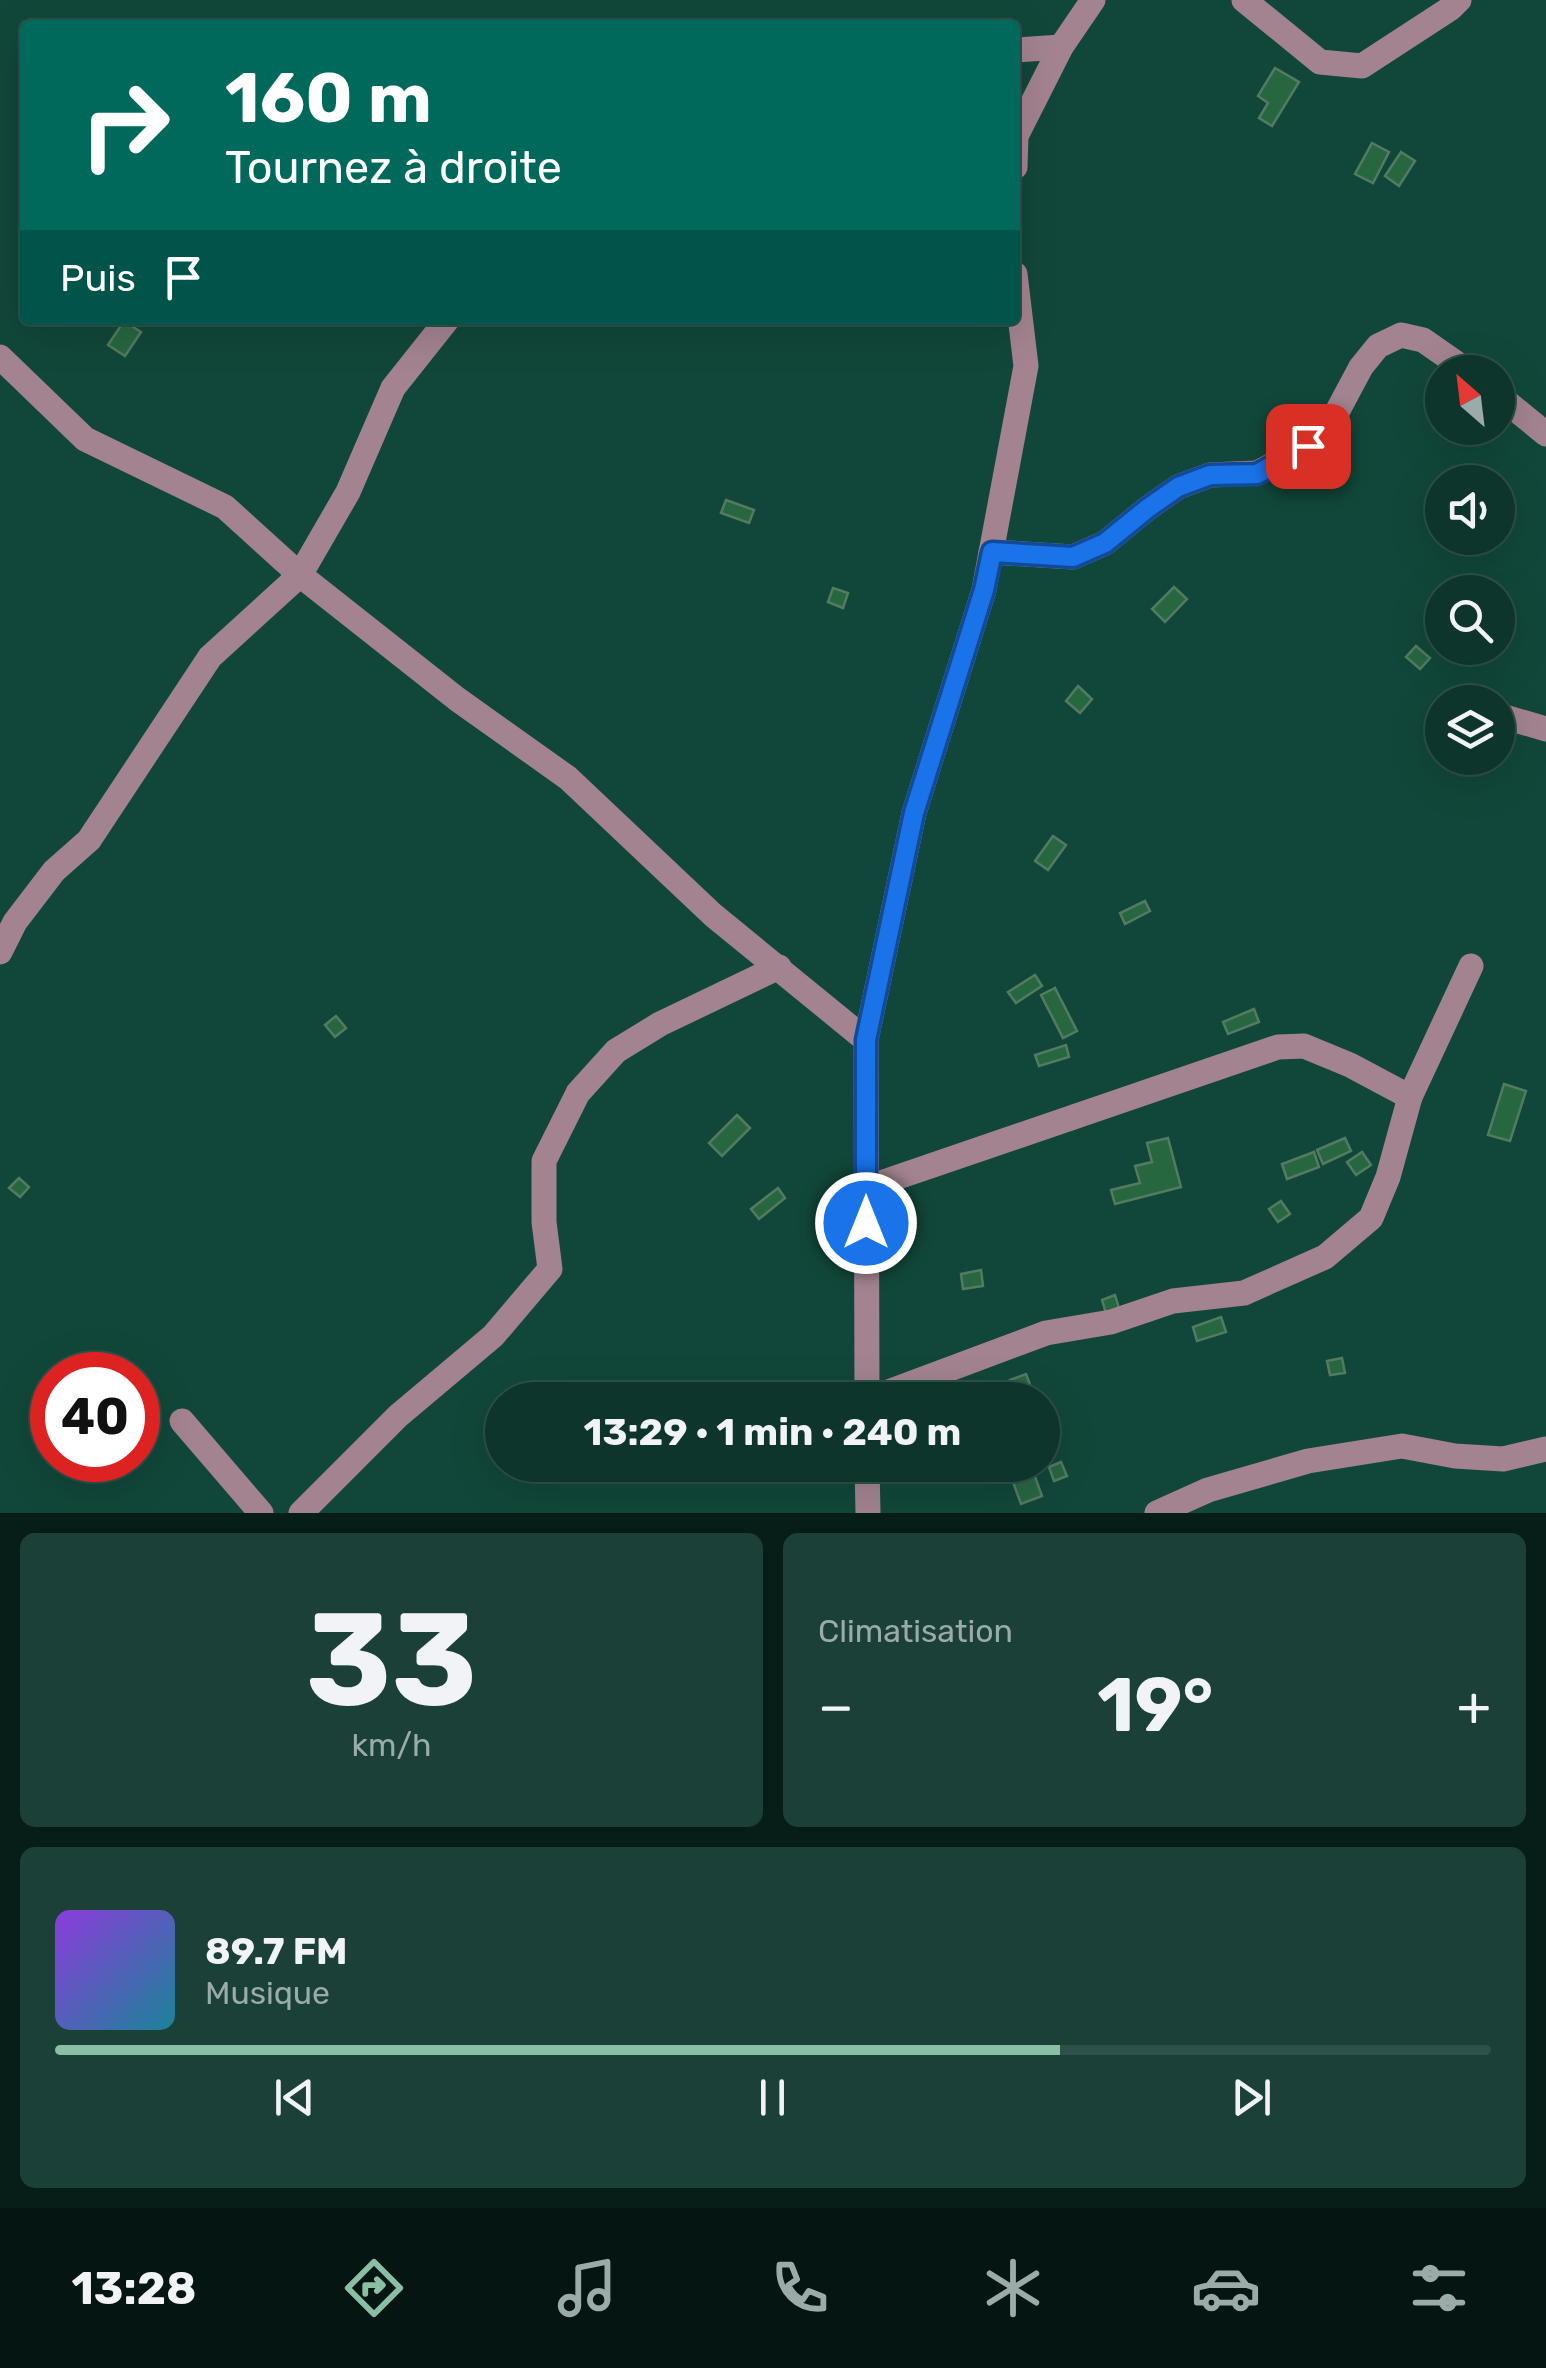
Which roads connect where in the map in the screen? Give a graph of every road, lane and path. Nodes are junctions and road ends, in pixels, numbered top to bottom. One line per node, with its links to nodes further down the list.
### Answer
1 (1092, 0): 4 (street)
2 (1244, 0): 3 (street)
3 (1458, 0)
4 (1062, 48): 5 (street); 6 (street)
5 (1020, 50)
6 (1020, 128)
7 (1020, 316): 13 (street)
8 (443, 325): 14 (street)
9 (1445, 355): 13 (street)
10 (0, 357): 14 (street)
11 (1515, 409): 12 (street)
12 (1546, 434)
13 (992, 552): 20 (street)
14 (300, 575): 17 (street); 19 (street)
15 (1515, 720): 16 (street)
16 (1546, 729)
17 (0, 952)
18 (1471, 966): 21 (street)
19 (778, 967): 20 (street); 29 (street)
20 (866, 1040): 22 (street)
21 (1410, 1097): 22 (street); 24 (street)
22 (866, 1188): 23 (street)
23 (867, 1382)
24 (915, 1382)
25 (182, 1421): 28 (street)
26 (1546, 1449): 31 (street)
27 (867, 1482): 30 (street)
28 (261, 1513)
29 (300, 1513)
30 (868, 1513)
31 (1157, 1513)

